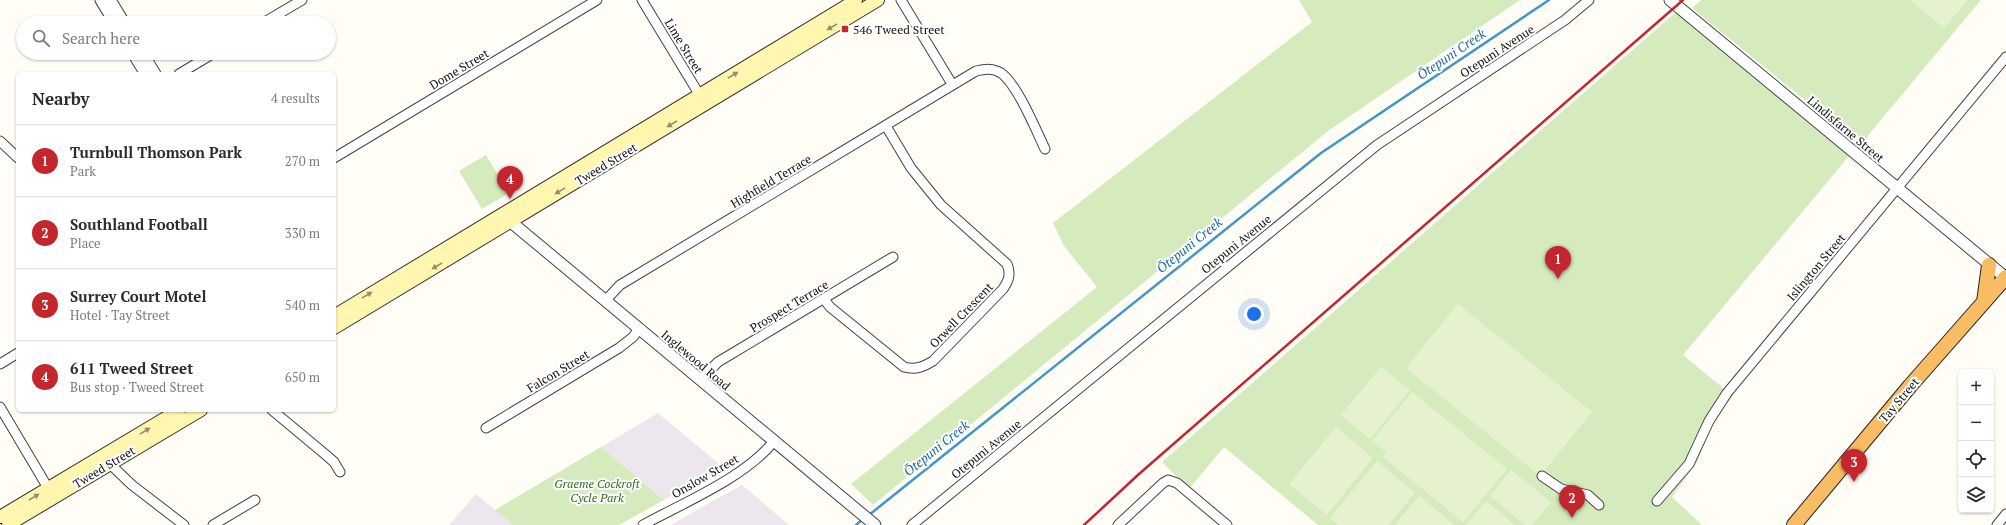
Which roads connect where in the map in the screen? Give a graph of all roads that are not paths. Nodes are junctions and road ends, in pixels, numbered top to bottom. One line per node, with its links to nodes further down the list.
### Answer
1 (101, 0): 11 (street)
2 (110, 0): 12 (street)
3 (302, 0): 13 (street)
4 (596, 0): 27 (street, Dome Street)
5 (642, 0): 22 (street, Lime Street)
6 (856, 0): 22 (main road, Tweed Street, one-way to 6)
7 (878, 0): 22 (main road, Tweed Street, one-way to 22)
8 (901, 0): 21 (street)
9 (1589, 0): 64 (street, Otepuni Avenue)
10 (1670, 0): 28 (street, Lindisfarne Street)
11 (111, 16)
12 (120, 16)
13 (276, 16)
14 (2006, 57): 28 (street, Islington Street)
15 (137, 60): 18 (street)
16 (146, 60): 19 (street)
17 (202, 60): 20 (street)
18 (145, 72)
19 (154, 72)
20 (182, 72)
21 (952, 84): 23 (street, Highfield Terrace); 25 (street, Highfield Terrace)
22 (702, 99): 29 (main road, Tweed Street)
23 (886, 126): 34 (street, Orwell Crescent); 35 (street, Highfield Terrace)
24 (0, 141): 26 (street)
25 (1045, 149)
26 (16, 156)
27 (336, 157)
28 (1897, 188): 32 (street, Lindisfarne Street); 54 (street, Islington Street)
29 (506, 218): 30 (main road, Tweed Street); 35 (street, Inglewood Road)
30 (449, 253): 37 (main road, Tweed Street, one-way to 30); 38 (main road, Tweed Street, one-way to 38)
31 (893, 257): 34 (street, Prospect Terrace)
32 (1989, 265): 33 (street, Lindisfarne Street); 36 (highway)
33 (2006, 278): 36 (highway, Tay Street)
34 (824, 299): 42 (street, Prospect Terrace)
35 (605, 300): 39 (street, Inglewood Road)
36 (1984, 302): 59 (highway, Tay Street)
37 (336, 315)
38 (336, 327)
39 (639, 330): 42 (street, Inglewood Road); 47 (street, Falcon Street)
40 (16, 354): 41 (street)
41 (0, 364)
42 (700, 380): 48 (street, Inglewood Road)
43 (0, 407): 52 (street)
44 (176, 412): 52 (main road, Tweed Street, one-way to 44)
45 (198, 412): 49 (main road, Tweed Street)
46 (274, 412): 50 (street)
47 (486, 428)
48 (774, 441): 58 (street, Inglewood Road); 63 (street, Onslow Street)
49 (110, 464): 52 (main road, Tweed Street); 61 (street)
50 (340, 472)
51 (1542, 476): 55 (street)
52 (51, 493): 57 (main road, Tweed Street, one-way to 52); 60 (main road, Tweed Street)
53 (255, 500): 62 (street)
54 (1657, 500)
55 (1599, 505)
56 (2006, 514): 67 (street)
57 (0, 517)
58 (870, 521)
59 (1796, 524)
60 (8, 525)
61 (184, 525)
62 (213, 525)
63 (643, 525)
64 (912, 525)
65 (1118, 525): 66 (street)
66 (1227, 525)
67 (1997, 525)

